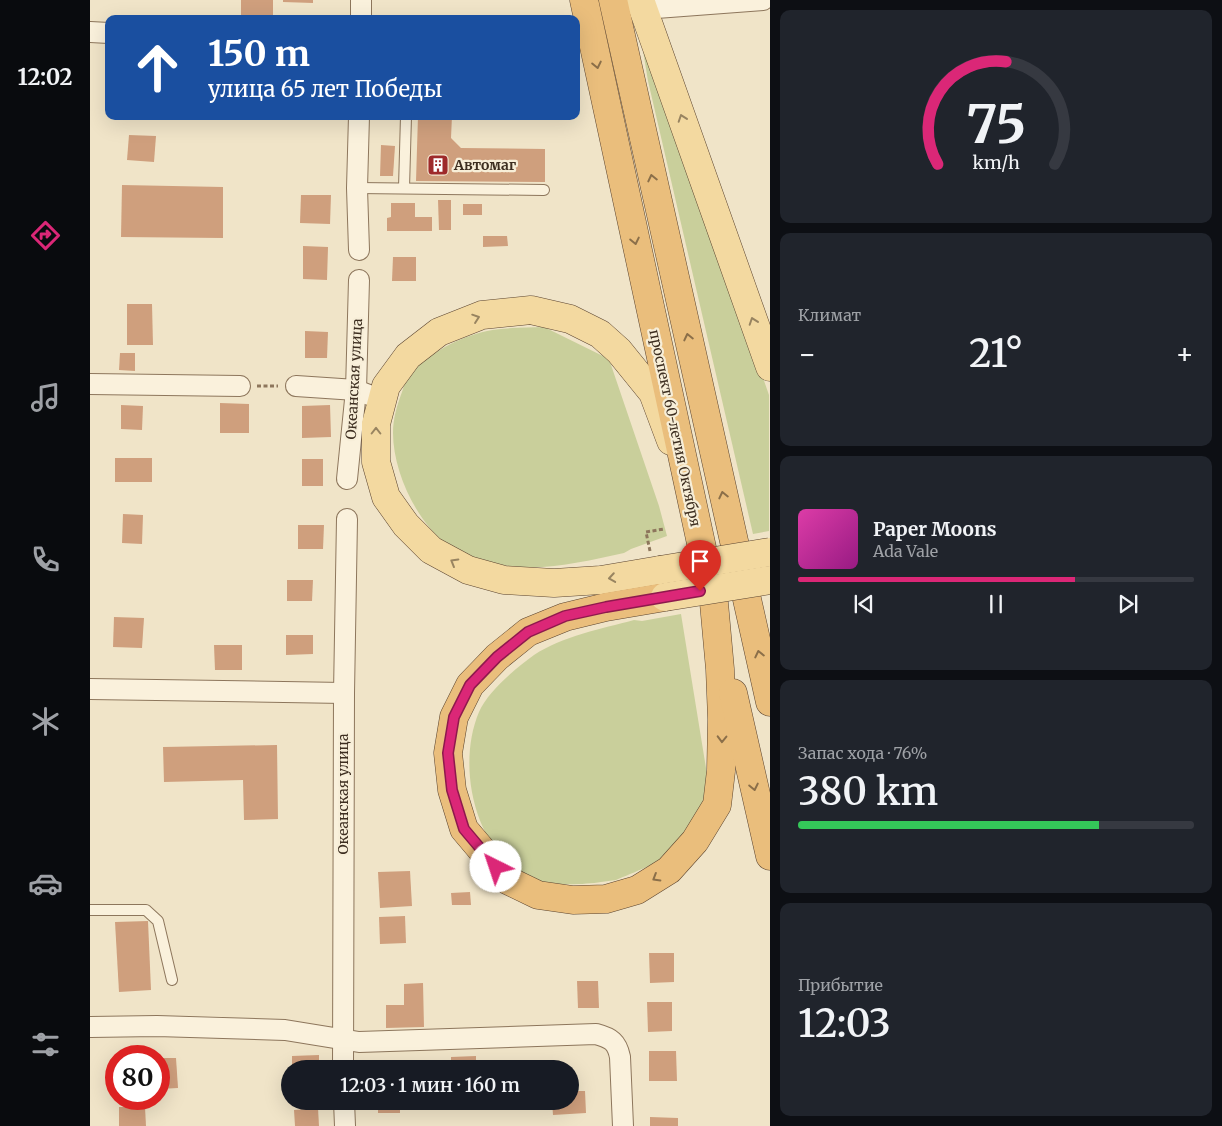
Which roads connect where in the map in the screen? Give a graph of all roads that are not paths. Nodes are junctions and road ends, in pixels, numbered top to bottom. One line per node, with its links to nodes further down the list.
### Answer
1 (361, 0): 6 (street)
2 (584, 0): 10 (highway, проспект 60-летия Октября)
3 (613, 0): 7 (highway)
4 (763, 0): 5 (street)
5 (642, 5): 18 (main road, one-way to 5)
6 (361, 15)
7 (619, 31): 10 (street); 33 (highway, one-way to 7)
8 (90, 32): 9 (street)
9 (105, 33)
10 (584, 36): 24 (highway, проспект 60-летия Октября, one-way to 24)
11 (359, 120): 13 (street)
12 (406, 120): 14 (lane)
13 (357, 188): 14 (lane); 16 (street)
14 (404, 188): 15 (lane)
15 (544, 190)
16 (359, 250)
17 (359, 280): 22 (street, Океанская улица)
18 (770, 367)
19 (90, 384): 20 (street)
20 (240, 386)
21 (296, 386): 22 (street)
22 (356, 390): 23 (street); 25 (street, Океанская улица)
23 (382, 400): 24 (main road, one-way to 24); 27 (main road, one-way to 23, bridge)
24 (685, 476): 30 (highway, проспект 60-летия Октября)
25 (347, 479)
26 (347, 519): 32 (street, Океанская улица)
27 (770, 552)
28 (770, 580): 29 (main road, bridge)
29 (665, 597): 30 (highway, one-way to 29)
30 (714, 603): 34 (highway, проспект 60-летия Октября, one-way to 34)
31 (90, 689): 32 (street)
32 (344, 693): 38 (street, Океанская улица)
33 (770, 702)
34 (770, 856)
35 (90, 910): 36 (lane)
36 (172, 980)
37 (90, 1028): 38 (street)
38 (342, 1040): 39 (street, Океанская улица); 42 (street)
39 (343, 1060)
40 (344, 1110): 41 (street)
41 (345, 1126)
42 (623, 1126)

